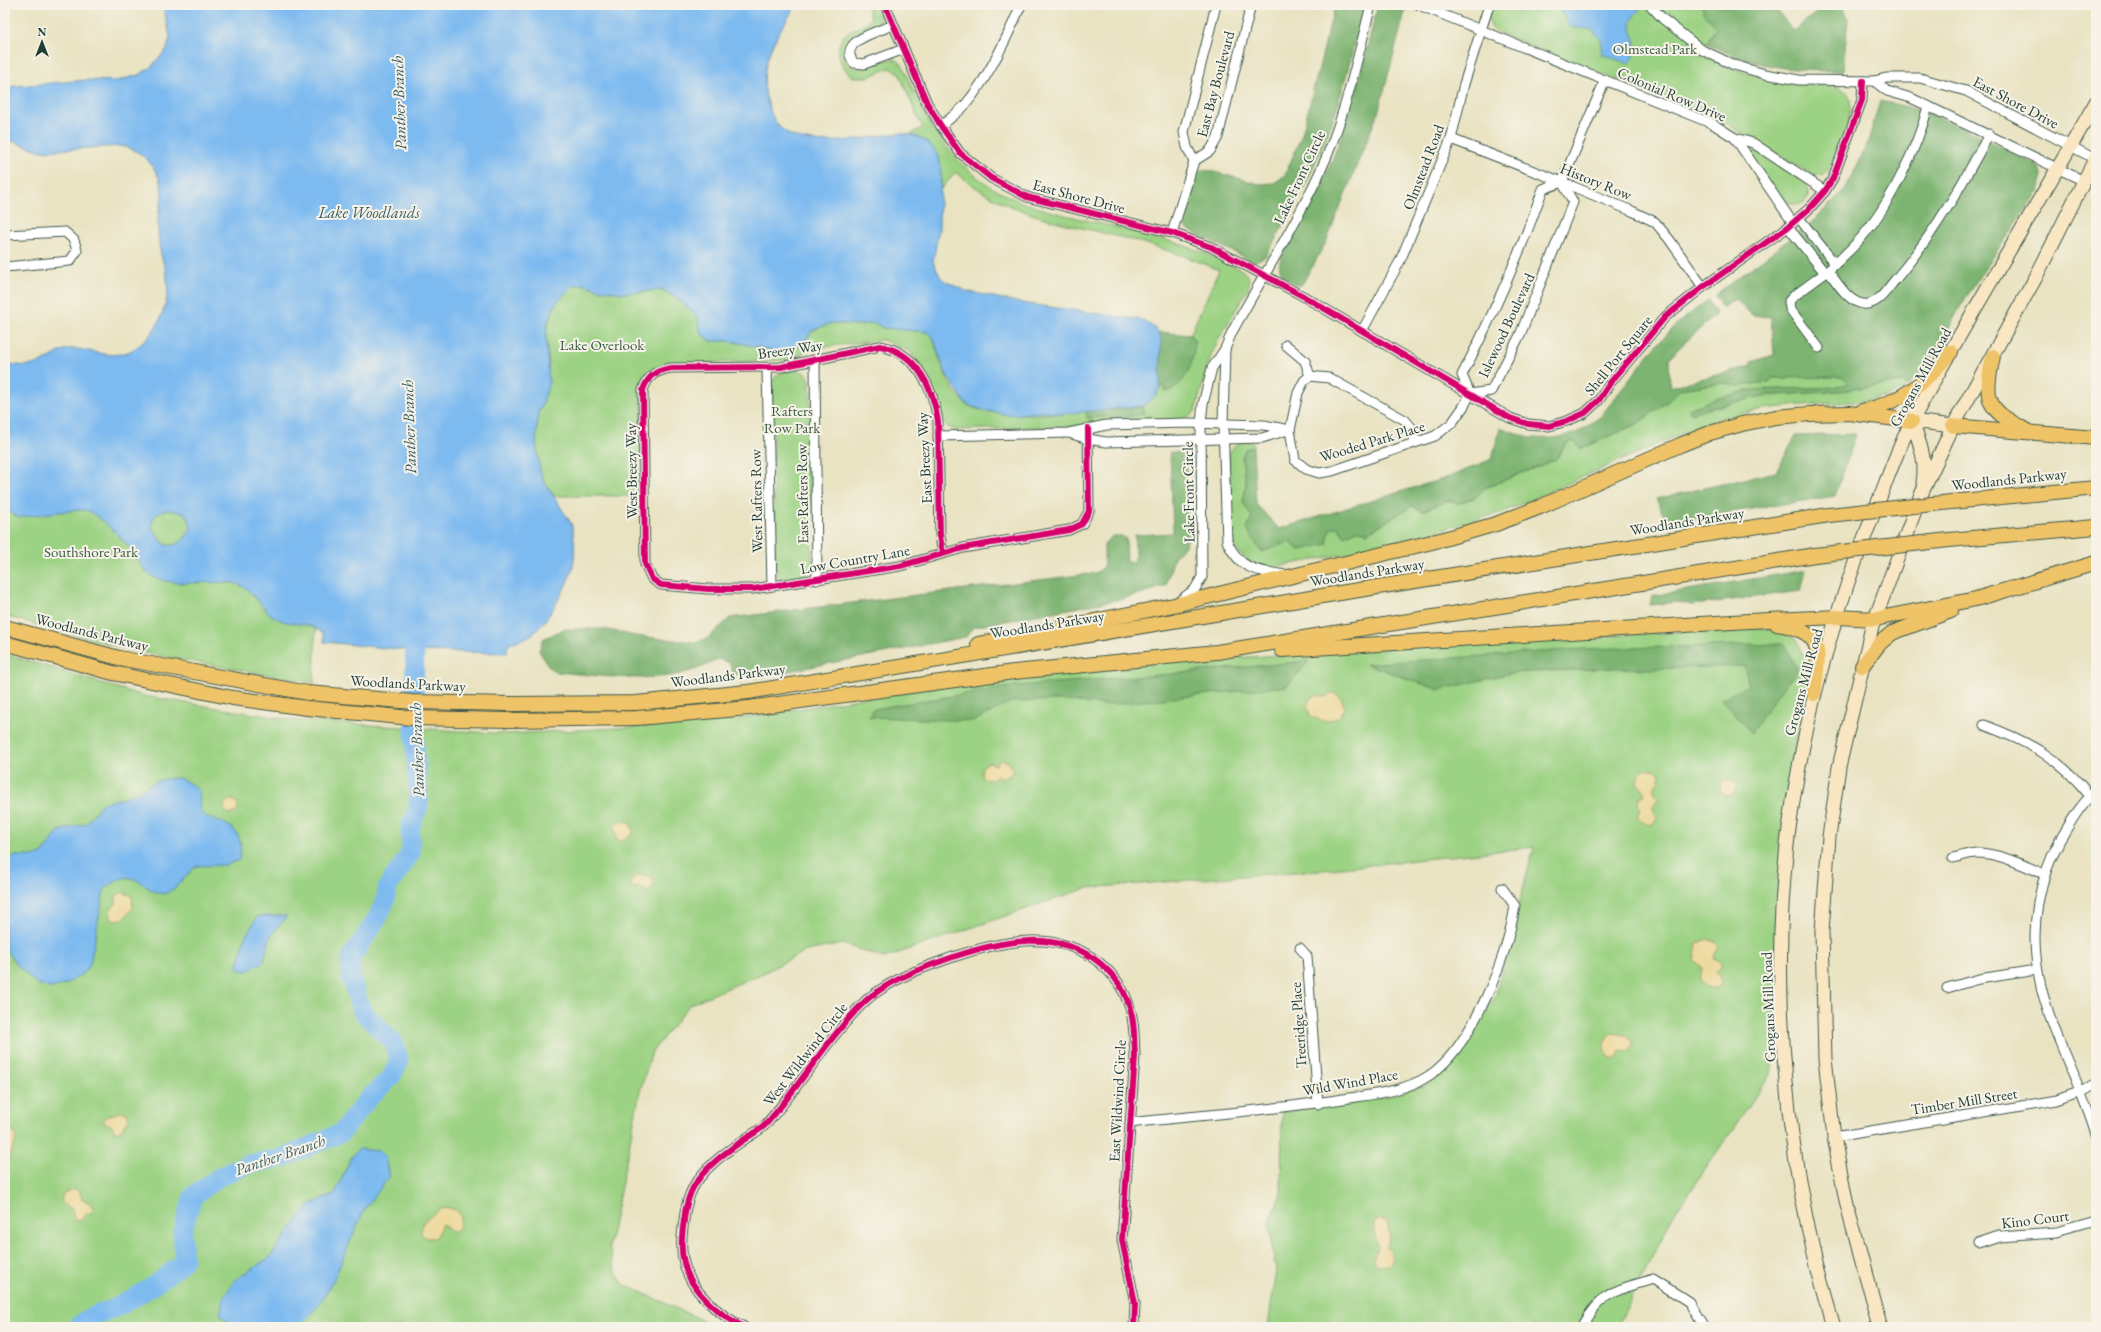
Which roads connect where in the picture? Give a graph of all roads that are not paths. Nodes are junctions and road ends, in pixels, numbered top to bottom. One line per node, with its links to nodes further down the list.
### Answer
1 (885, 5): 9 (street, East Shore Drive)
2 (1021, 5): 17 (street)
3 (1216, 5): 23 (street, East Bay Boulevard)
4 (1251, 5): 23 (street, East Bay Boulevard)
5 (1371, 5): 33 (street, Lake Front Circle)
6 (1419, 5): 10 (street, Colonial Row Drive)
7 (1489, 5): 10 (street, Olmstead Road)
8 (1652, 7): 13 (street, East Shore Drive)
9 (893, 25): 11 (street, East Shore Drive); 11 (street)
10 (1480, 29): 12 (street, Colonial Row Drive); 20 (street, Olmstead Road)
11 (904, 49): 17 (street, East Shore Drive)
12 (1605, 80): 19 (street, Colonial Row Drive); 26 (street)
13 (1863, 81): 14 (street, East Shore Drive); 27 (street, Shell Port Square)
14 (1874, 81): 16 (street); 21 (street, East Shore Drive)
15 (2096, 102): 21 (main road, Grogans Mill Road)
16 (1928, 106): 18 (street); 32 (street)
17 (941, 126): 29 (street, East Shore Drive)
18 (1988, 134): 24 (street); 32 (street)
19 (1735, 138): 27 (street, Colonial Row Drive); 28 (street, Colonial Row Drive)
20 (1451, 139): 26 (street, History Row); 35 (street, Olmstead Road)
21 (2070, 146): 22 (street, East Shore Drive); 24 (main road, Grogans Mill Road)
22 (2096, 158): 25 (main road)
23 (1194, 161): 29 (street)
24 (2059, 168): 25 (street); 39 (main road, Grogans Mill Road)
25 (2084, 181): 40 (main road)
26 (1562, 182): 34 (street, History Row); 46 (street, Islewood Boulevard); 46 (street, Islewood Boulevard)
27 (1826, 191): 28 (street, Shell Port Square)
28 (1794, 222): 32 (street); 32 (street); 34 (street, Shell Port Square)
29 (1172, 233): 33 (street, East Shore Drive)
30 (5, 235): 31 (street)
31 (5, 267)
32 (1830, 269): 37 (street)
33 (1264, 275): 35 (street, Shell Port Square); 38 (street, Lake Front Circle)
34 (1703, 287): 46 (street, Shell Port Square)
35 (1362, 331): 46 (street, Shell Port Square)
36 (1286, 345): 45 (street)
37 (1818, 348)
38 (1225, 349): 49 (street, Lake Front Circle); 50 (street, Lake Front Circle)
39 (1951, 352): 47 (main road); 48 (main road, Grogans Mill Road)
40 (1993, 356): 51 (main road); 55 (main road)
41 (814, 360): 42 (street, Breezy Way); 43 (street, Breezy Way); 69 (street, East Rafters Row)
42 (916, 366): 56 (street, East Breezy Way)
43 (767, 368): 44 (street, Breezy Way); 70 (street, West Rafters Row)
44 (661, 370): 68 (street, West Breezy Way)
45 (1310, 376): 53 (street); 61 (street)
46 (1470, 394): 61 (street, Wooded Park Place)
47 (1849, 413): 48 (main road); 67 (main road)
48 (1912, 421): 51 (main road); 63 (main road); 73 (main road, Grogans Mill Road)
49 (1201, 423): 50 (street); 52 (street); 59 (street, Lake Front Circle)
50 (1223, 424): 53 (street); 60 (street, Lake Front Circle)
51 (1953, 426): 55 (main road); 63 (main road)
52 (1088, 428): 54 (street); 58 (street, Low Country Lane)
53 (1290, 430): 60 (street); 61 (street, Wooded Park Place)
54 (1069, 433): 56 (street); 58 (street)
55 (2034, 433): 57 (main road)
56 (938, 436): 65 (street, East Breezy Way)
57 (2096, 438)
58 (1088, 439): 59 (street); 65 (street, Low Country Lane)
59 (1201, 439): 60 (street); 72 (street, Lake Front Circle)
60 (1224, 439): 67 (street, Lake Front Circle)
61 (1415, 442)
62 (2096, 488): 80 (main road, Woodlands Parkway, bridge)
63 (1920, 497): 74 (main road)
64 (2096, 527): 78 (main road, bridge)
65 (943, 553): 69 (street, Low Country Lane)
66 (2096, 563): 71 (main road)
67 (1291, 575): 72 (main road)
68 (652, 579): 70 (street, Low Country Lane)
69 (817, 580): 70 (street, Low Country Lane)
70 (772, 586)
71 (1976, 599): 74 (main road); 79 (main road)
72 (1174, 605): 80 (main road)
73 (1837, 617): 74 (main road); 75 (main road); 81 (main road, Grogans Mill Road)
74 (1875, 619): 79 (main road)
75 (1748, 621): 78 (main road); 81 (main road)
76 (5, 627): 80 (main road, Woodlands Parkway)
77 (5, 643): 78 (main road)
78 (1218, 652)
79 (1862, 666): 96 (main road)
80 (848, 674)
81 (1814, 694): 103 (main road, Grogans Mill Road)
82 (1984, 725): 83 (street)
83 (2093, 794): 85 (street)
84 (1952, 858): 85 (street)
85 (2044, 874): 89 (street)
86 (1502, 888): 93 (street, Wild Wind Place)
87 (1028, 941): 94 (street, East Wildwind Circle); 99 (street, West Wildwind Circle)
88 (1300, 948): 93 (street, Treeridge Place)
89 (2036, 970): 90 (street); 92 (street)
90 (1947, 988)
91 (2096, 1083): 92 (street, Timber Mill Street)
92 (2082, 1091): 95 (street); 96 (street, Timber Mill Street)
93 (1318, 1104): 94 (street, Wild Wind Place)
94 (1130, 1123): 100 (street, East Wildwind Circle)
95 (2096, 1135)
96 (1834, 1137): 104 (main road)
97 (2096, 1222): 98 (street, Kino Court)
98 (1979, 1244)
99 (744, 1327)
100 (1134, 1327)
101 (1581, 1327): 102 (street)
102 (1704, 1327)
103 (1834, 1327)
104 (1880, 1327)

